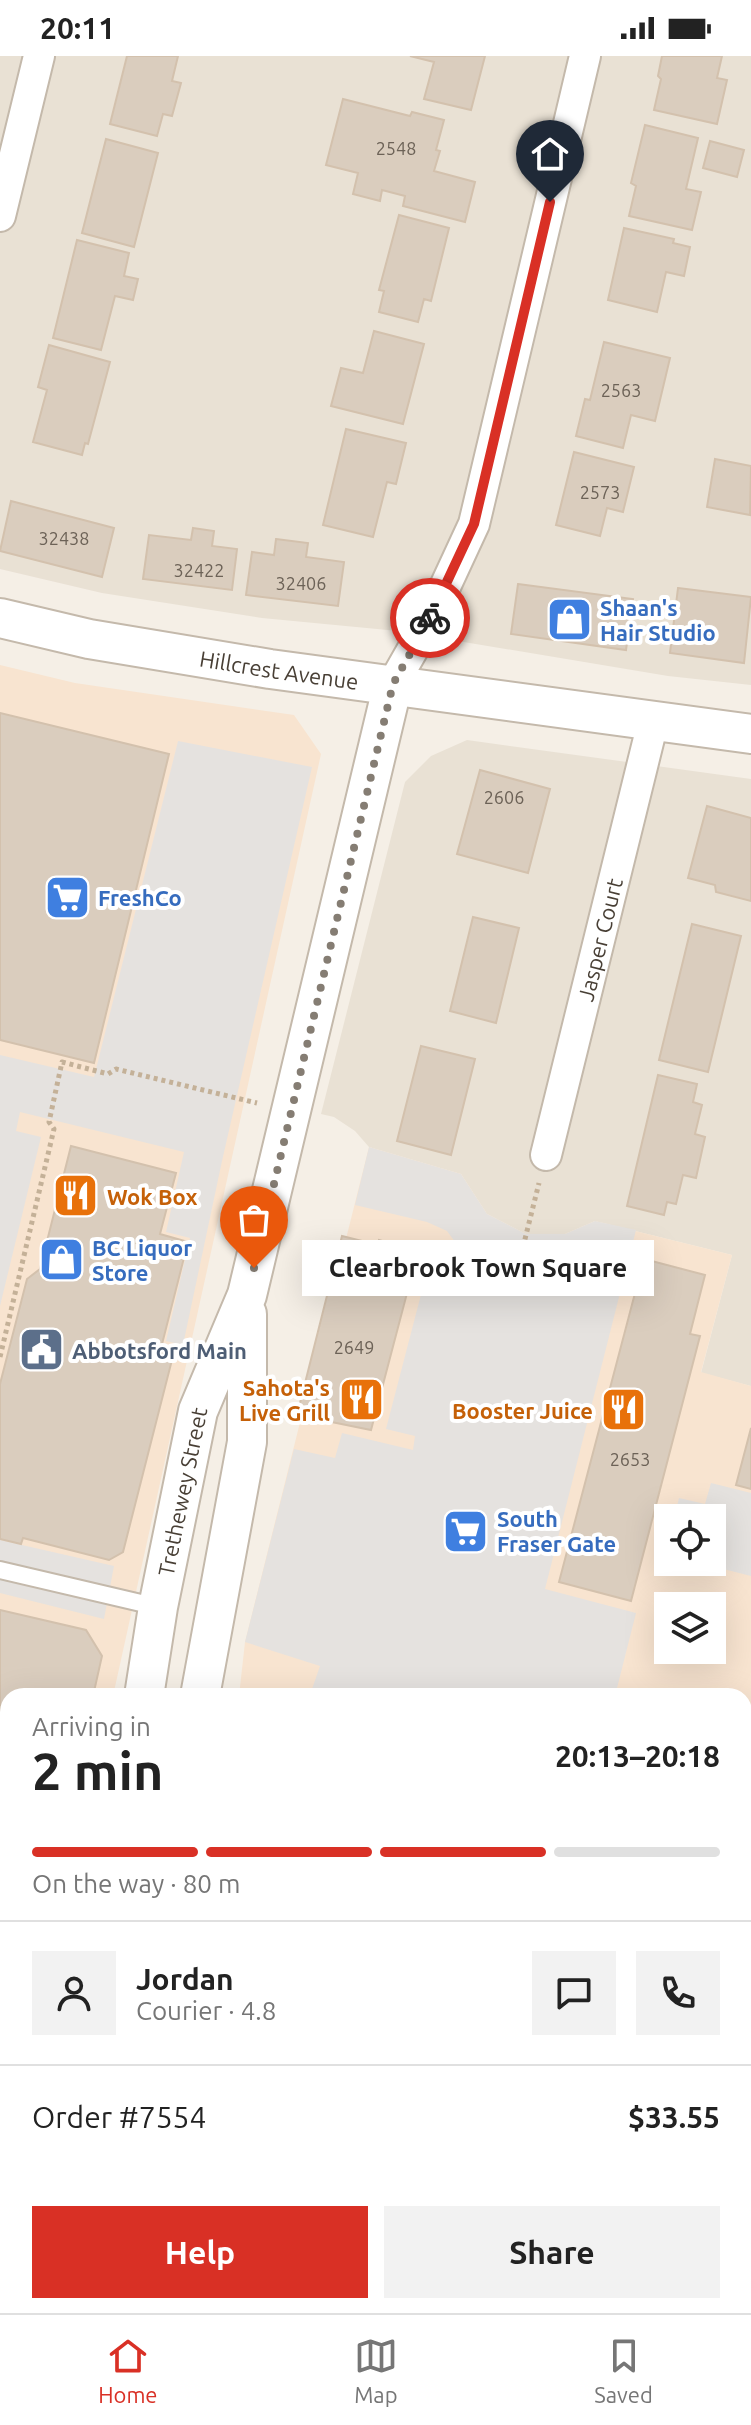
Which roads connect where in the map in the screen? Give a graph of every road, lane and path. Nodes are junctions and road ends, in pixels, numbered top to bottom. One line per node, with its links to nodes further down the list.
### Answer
1 (39, 56): 3 (street)
2 (585, 56): 5 (street)
3 (0, 216)
4 (0, 618): 5 (street, Hillcrest Avenue)
5 (393, 684): 6 (street, Hillcrest Avenue); 8 (street, Trethewey Street)
6 (653, 722): 7 (street, Hillcrest Avenue); 9 (street, Jasper Court)
7 (751, 734)
8 (291, 1111): 11 (street, Trethewey Street); 12 (path)
9 (546, 1155): 10 (path)
10 (521, 1255)
11 (247, 1295): 14 (street, Trethewey Street); 16 (street, Trethewey Street)
12 (0, 1357)
13 (0, 1570): 14 (lane)
14 (158, 1607): 15 (street, Trethewey Street)
15 (145, 1688)
16 (201, 1688)

